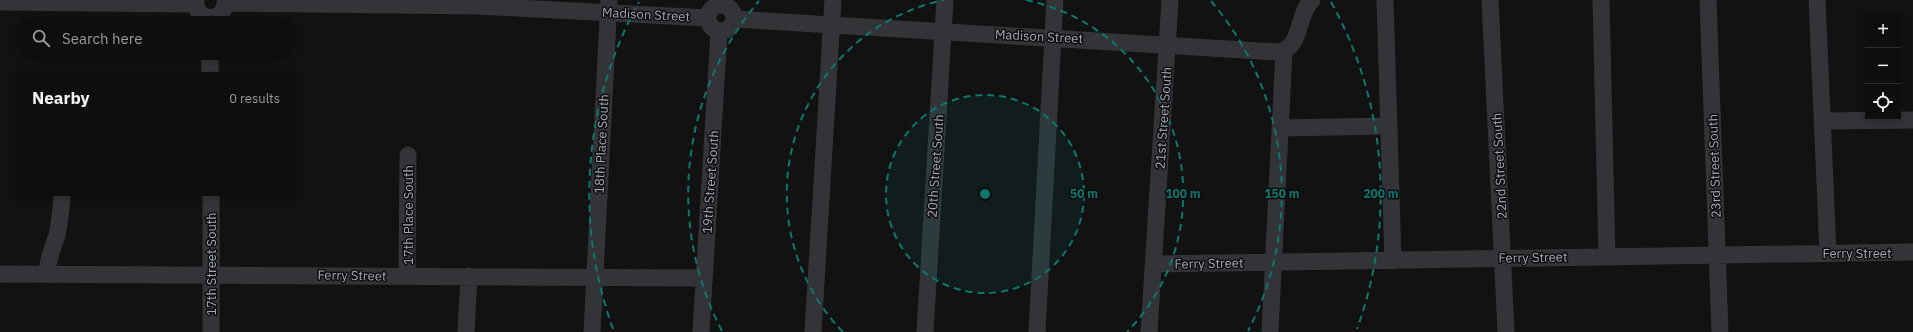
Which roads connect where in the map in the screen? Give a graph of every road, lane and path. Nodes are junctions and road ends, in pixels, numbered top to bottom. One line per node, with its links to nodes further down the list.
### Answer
1 (833, 0): 20 (street)
2 (945, 0): 21 (street, 20th Street South)
3 (1055, 0): 23 (street)
4 (1170, 0): 24 (street, 21st Street South)
5 (1385, 0): 30 (street)
6 (1490, 0): 39 (street, 22nd Street South)
7 (1601, 0): 38 (street)
8 (1708, 0): 37 (street, 23rd Street South)
9 (1817, 0): 29 (street)
10 (225, 1): 15 (street, Madison Street); 17 (street)
11 (1310, 1): 25 (street)
12 (0, 2): 13 (street)
13 (196, 2): 16 (street)
14 (721, 3): 18 (street); 19 (street)
15 (609, 6): 18 (street, Madison Street); 48 (street, 18th Place South)
16 (203, 16)
17 (218, 16)
18 (708, 18): 22 (street)
19 (734, 19): 20 (street, Madison Street); 22 (street)
20 (832, 25): 21 (street, Madison Street); 54 (street)
21 (944, 31): 23 (street, Madison Street); 55 (street, 20th Street South)
22 (720, 32): 49 (street, 19th Street South)
23 (1053, 37): 24 (street, Madison Street); 56 (street)
24 (1167, 45): 25 (street, Madison Street); 42 (street, 21st Street South)
25 (1284, 51): 31 (street)
26 (210, 60): 27 (street)
27 (210, 72)
28 (1913, 120): 29 (street)
29 (1823, 121): 36 (street)
30 (1388, 126): 31 (street); 40 (street)
31 (1280, 128): 41 (street)
32 (408, 155): 46 (street, 17th Place South)
33 (62, 196): 44 (street)
34 (211, 196): 45 (street, 17th Street South)
35 (1913, 252): 36 (street, Ferry Street)
36 (1828, 253): 37 (street, Ferry Street)
37 (1717, 255): 38 (street, Ferry Street); 60 (street, 23rd Street South)
38 (1607, 256): 39 (street, Ferry Street)
39 (1504, 258): 40 (street, Ferry Street); 59 (street, 22nd Street South)
40 (1393, 261): 41 (street, Ferry Street)
41 (1274, 262): 42 (street, Ferry Street); 58 (street)
42 (1154, 264): 57 (street, 21st Street South)
43 (0, 274): 44 (street, Ferry Street)
44 (47, 274): 45 (street, Ferry Street)
45 (211, 274): 46 (street, Ferry Street); 50 (street, 17th Street South)
46 (408, 276): 47 (street, Ferry Street)
47 (469, 276): 48 (street, Ferry Street); 51 (street)
48 (594, 276): 49 (street, Ferry Street); 52 (street, 18th Place South)
49 (703, 278): 53 (street, 19th Street South)
50 (211, 332)
51 (466, 332)
52 (592, 332)
53 (701, 332)
54 (813, 332)
55 (925, 332)
56 (1037, 332)
57 (1149, 332)
58 (1270, 332)
59 (1506, 332)
60 (1720, 332)

